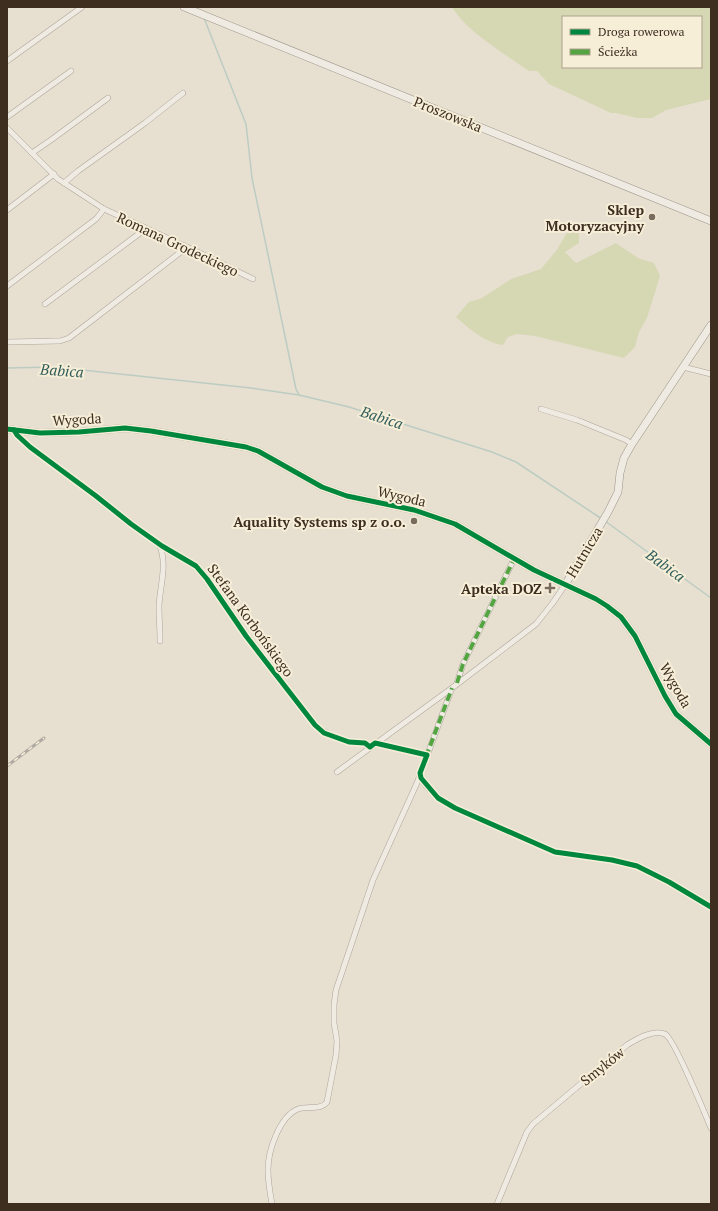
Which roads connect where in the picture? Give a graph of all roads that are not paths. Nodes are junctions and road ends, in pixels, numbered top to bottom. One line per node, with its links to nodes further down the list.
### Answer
1 (82, 7): 3 (street)
2 (184, 7): 14 (street, Proszowska)
3 (7, 61)
4 (71, 71): 7 (street)
5 (184, 93): 11 (street)
6 (108, 98): 9 (street)
7 (7, 118)
8 (7, 128): 9 (street, Romana Grodeckiego)
9 (32, 153): 10 (street, Romana Grodeckiego)
10 (54, 174): 11 (street, Romana Grodeckiego); 13 (street)
11 (64, 183): 12 (street, Romana Grodeckiego)
12 (104, 209): 15 (street, Romana Grodeckiego); 18 (street, Romana Grodeckiego)
13 (7, 210)
14 (711, 221)
15 (144, 227): 16 (street, Romana Grodeckiego); 19 (street)
16 (184, 246): 17 (street, Romana Grodeckiego); 21 (street)
17 (253, 279)
18 (7, 286)
19 (45, 304)
20 (711, 325): 22 (street, Hutnicza)
21 (7, 342)
22 (683, 367): 23 (street); 26 (street, Hutnicza)
23 (711, 374)
24 (541, 409): 26 (street)
25 (11, 430): 27 (street, Stefana Korbońskiego); 28 (street, Wygoda)
26 (632, 444): 29 (street, Hutnicza)
27 (158, 543): 30 (street); 34 (street, Stefana Korbońskiego)
28 (514, 559): 29 (street, Wygoda); 31 (street)
29 (564, 585): 31 (street, Hutnicza); 33 (street, Wygoda)
30 (160, 641)
31 (457, 684): 32 (street, Hutnicza)
32 (452, 688): 34 (street, Hutnicza); 36 (street)
33 (711, 744)
34 (370, 747): 35 (street, Hutnicza)
35 (336, 772)
36 (420, 773): 37 (street); 39 (street)
37 (455, 808)
38 (711, 1128): 40 (street, Smyków)
39 (272, 1204)
40 (497, 1204)

